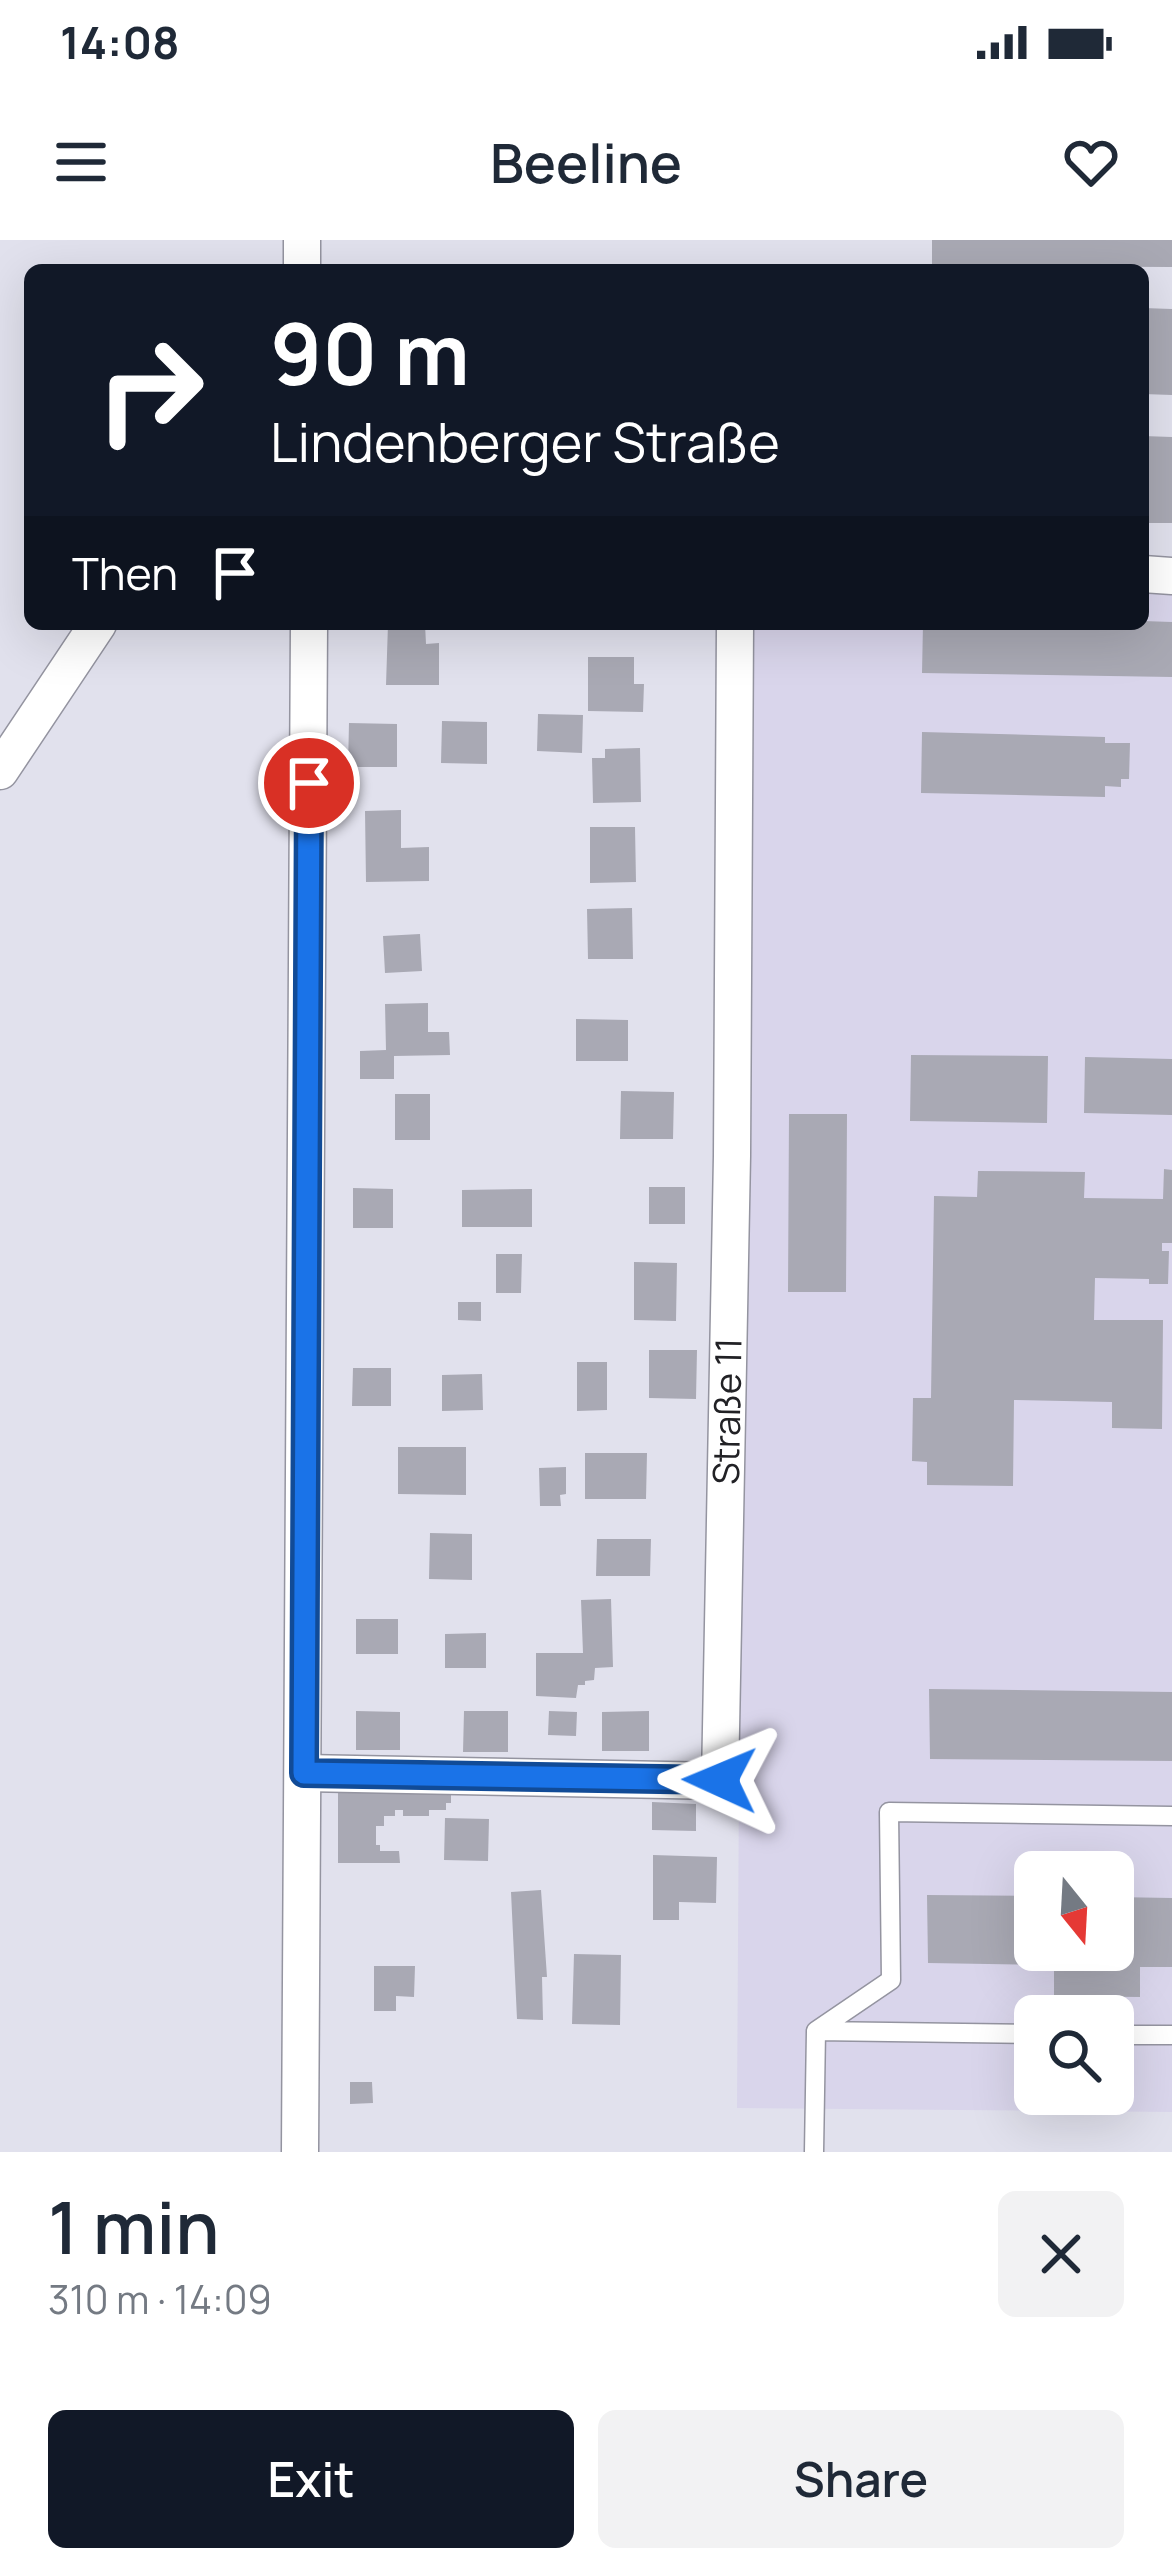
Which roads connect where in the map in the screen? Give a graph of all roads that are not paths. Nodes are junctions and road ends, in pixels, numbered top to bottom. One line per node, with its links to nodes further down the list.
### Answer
1 (94, 630): 4 (street)
2 (309, 630): 5 (street)
3 (735, 630): 5 (street, Straße 11)
4 (0, 771)
5 (304, 1773): 11 (street)
6 (1172, 1816): 7 (lane)
7 (816, 2031): 8 (lane); 12 (lane)
8 (1014, 2034)
9 (1134, 2035): 10 (lane)
10 (1172, 2035)
11 (300, 2152)
12 (814, 2152)

